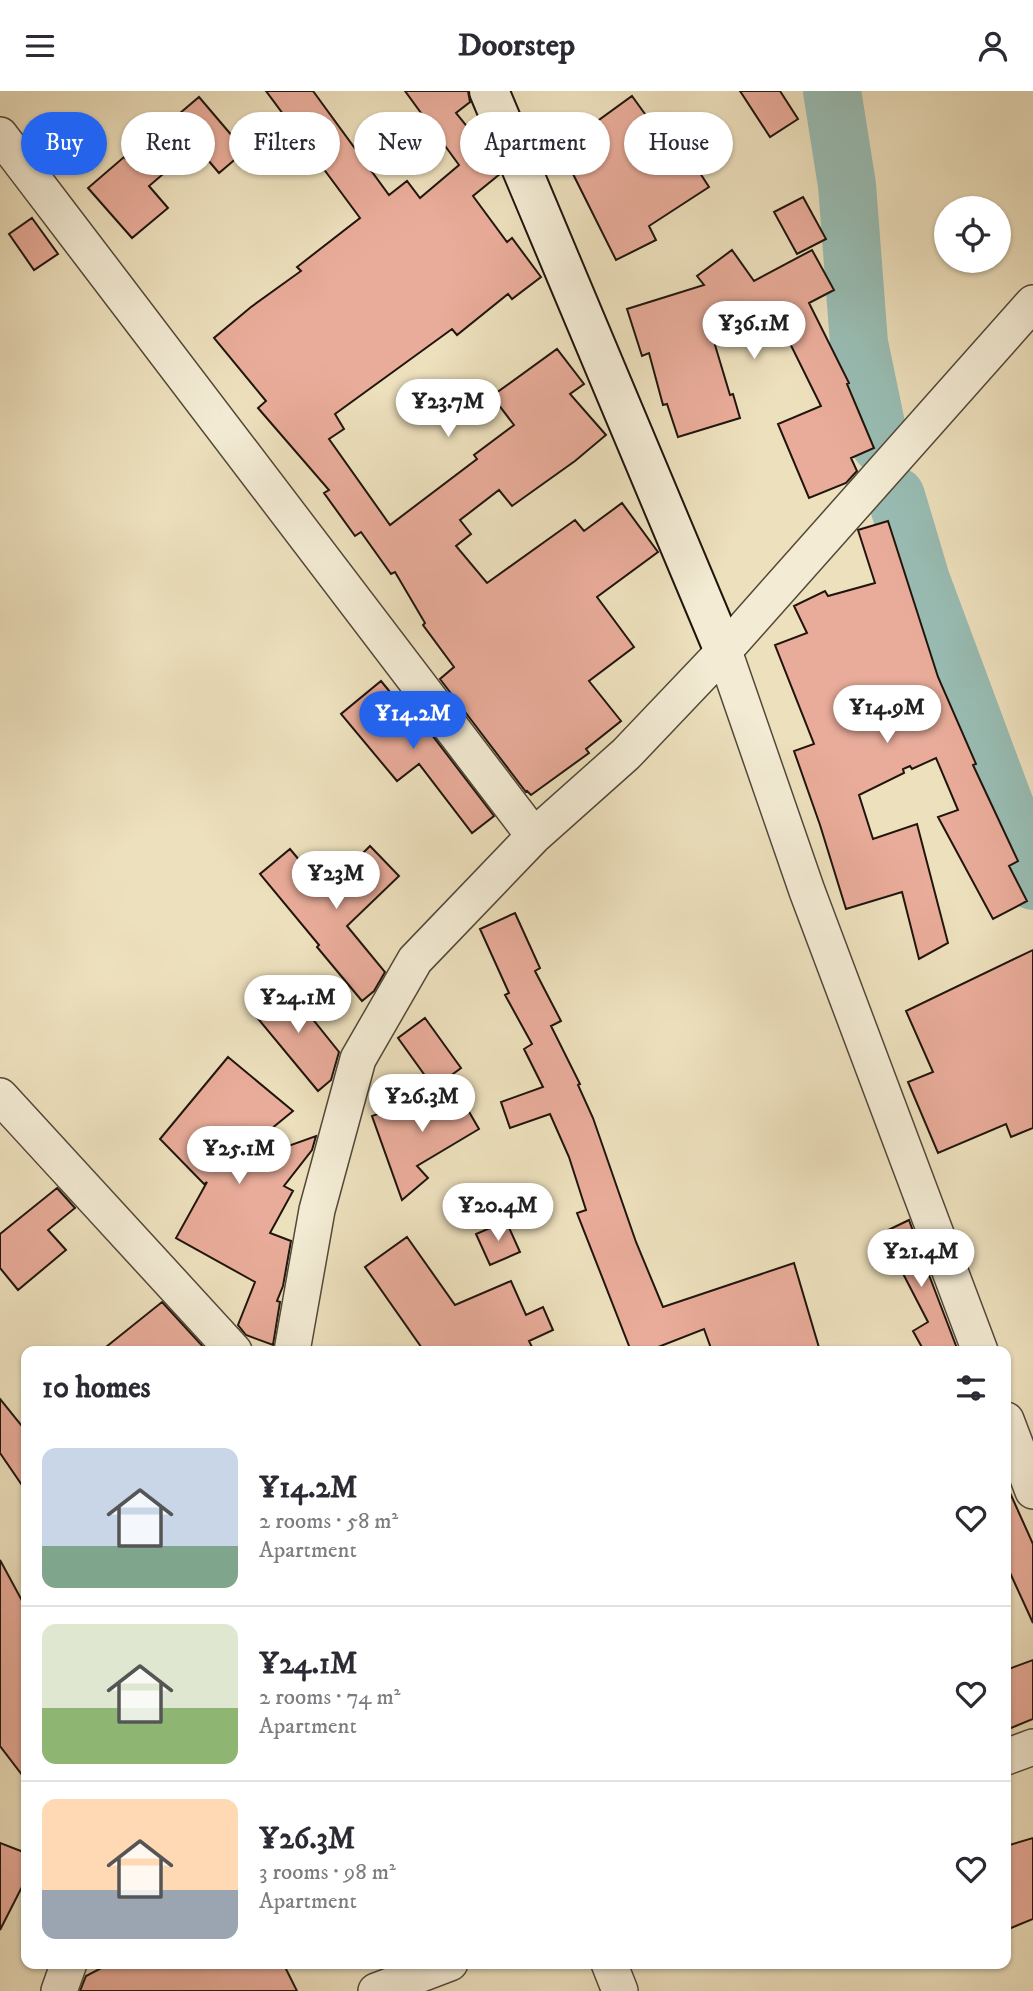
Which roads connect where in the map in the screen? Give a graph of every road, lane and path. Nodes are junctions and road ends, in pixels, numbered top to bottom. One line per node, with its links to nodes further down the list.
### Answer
1 (489, 91): 4 (street)
2 (0, 135): 5 (street)
3 (1033, 303): 4 (street)
4 (724, 651): 5 (street); 9 (street)
5 (534, 836): 8 (street)
6 (0, 1095): 7 (street)
7 (229, 1346)
8 (293, 1346)
9 (978, 1346)
10 (1011, 1433): 11 (street)
11 (1033, 1491)
12 (1033, 1747): 13 (street)
13 (1011, 1755)
14 (67, 1969): 17 (street)
15 (434, 1969): 18 (street)
16 (611, 1969): 19 (street)
17 (59, 1991)
18 (376, 1991)
19 (620, 1991)

